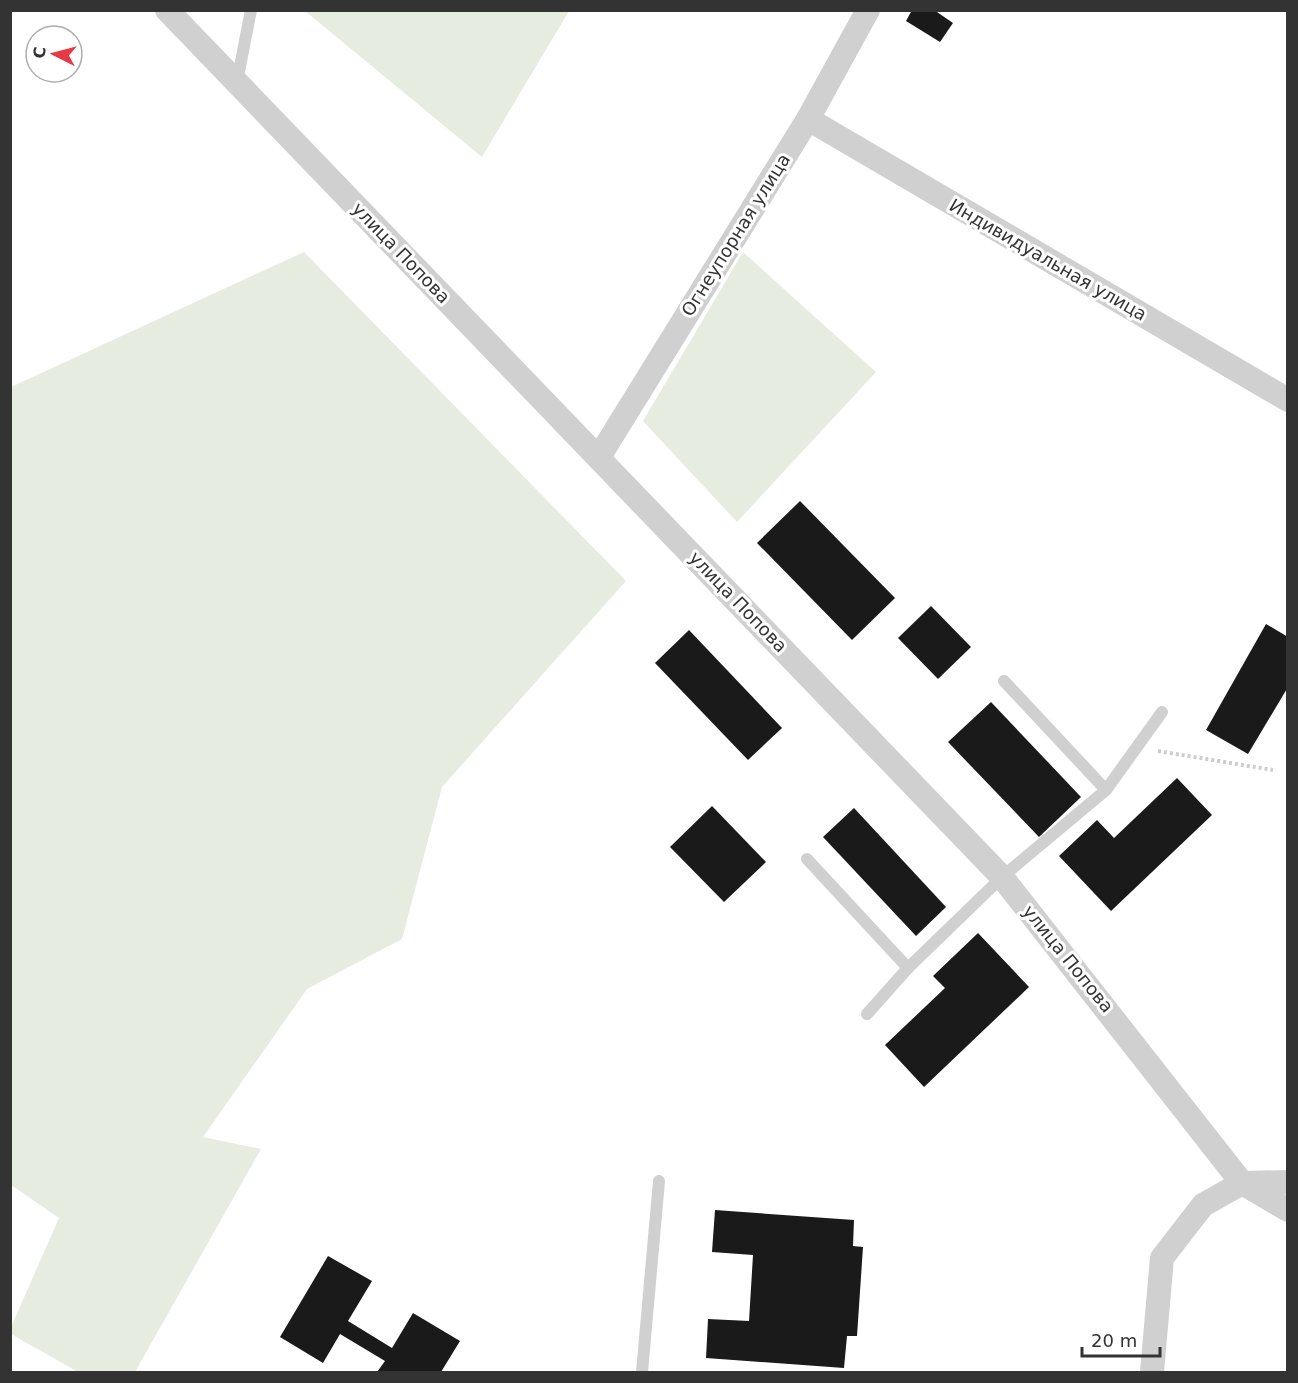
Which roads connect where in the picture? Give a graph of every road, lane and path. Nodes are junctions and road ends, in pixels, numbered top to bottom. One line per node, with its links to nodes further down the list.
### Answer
1 (166, 10): 4 (street, улица Попова)
2 (251, 10): 4 (lane)
3 (868, 10): 5 (street, Огнеупорная улица)
4 (237, 84): 7 (street, улица Попова)
5 (808, 119): 6 (street, Индивидуальная улица); 7 (street, Огнеупорная улица)
6 (1287, 400)
7 (599, 458): 14 (street, улица Попова)
8 (1004, 681): 12 (lane)
9 (1162, 712): 10 (lane)
10 (1136, 748): 11 (path); 12 (lane)
11 (1273, 770)
12 (1106, 790): 14 (lane)
13 (807, 858): 15 (lane)
14 (1002, 877): 15 (lane); 19 (street, улица Попова)
15 (908, 968): 16 (lane)
16 (867, 1014)
17 (659, 1180): 21 (lane)
18 (1287, 1182): 19 (street)
19 (1242, 1183): 20 (street, улица Попова); 22 (street)
20 (1287, 1210)
21 (642, 1372)
22 (1152, 1372)

